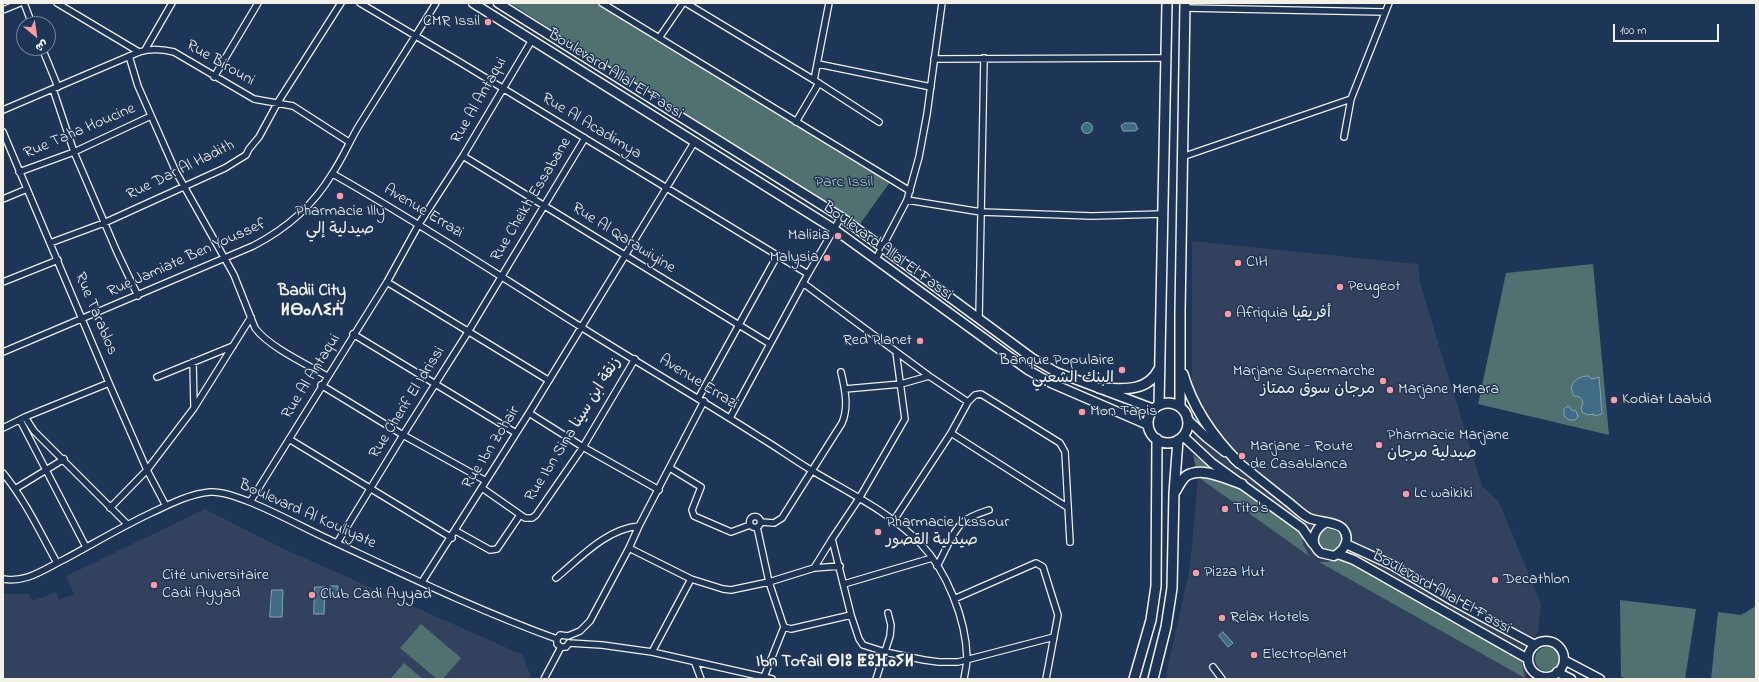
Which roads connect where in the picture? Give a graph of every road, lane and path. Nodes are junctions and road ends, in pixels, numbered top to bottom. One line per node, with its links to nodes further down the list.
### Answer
1 (20, 3): 19 (street)
2 (24, 3): 21 (street)
3 (57, 3): 18 (street)
4 (172, 3): 25 (street)
5 (258, 3): 33 (street)
6 (341, 3): 39 (street, Rue Dar Al Hadith)
7 (360, 3): 22 (street, Rue Al Acadimya)
8 (436, 3): 22 (street, Rue Jamiate Ben Youssef)
9 (473, 3): 24 (main road, Boulevard Allal El Fassi)
10 (498, 3): 63 (main road, Boulevard Allal El Fassi)
11 (602, 3): 23 (street)
12 (684, 3): 23 (street); 34 (street)
13 (829, 3): 32 (street)
14 (942, 3): 29 (street)
15 (1167, 3): 31 (main road)
16 (1389, 3): 20 (street)
17 (1185, 5): 20 (street); 51 (main road)
18 (68, 6): 26 (street)
19 (3, 10)
20 (1386, 12): 38 (street)
21 (29, 16)
22 (416, 36): 35 (street, Rue Al Acadimya); 48 (street, Rue Jamiate Ben Youssef)
23 (659, 38): 42 (street)
24 (532, 40): 35 (street, Rue Al Antaqui); 47 (main road, Boulevard Allal El Fassi)
25 (146, 50): 26 (street, Rue Birouni); 33 (street, Rue Birouni)
26 (139, 52): 28 (street, Rue Birouni)
27 (45, 56): 37 (street)
28 (129, 56): 37 (street, Rue Birouni); 41 (street)
29 (934, 58): 30 (street); 36 (street)
30 (984, 58): 31 (street); 61 (street)
31 (1166, 58): 62 (main road)
32 (818, 64): 34 (street); 36 (street)
33 (214, 77): 39 (street, Rue Birouni)
34 (816, 82): 42 (street); 43 (street)
35 (502, 87): 46 (street, Rue Al Acadimya); 50 (street, Rue Al Antaqui)
36 (931, 87): 57 (street)
37 (56, 88): 40 (street, Rue Birouni); 49 (street)
38 (1351, 98): 45 (street); 51 (street)
39 (278, 102): 48 (street, Rue Birouni); 54 (street, Rue Dar Al Hadith)
40 (3, 110)
41 (151, 116): 49 (street, Rue Taha Houcine); 54 (street)
42 (796, 122): 57 (street)
43 (879, 122)
44 (3, 132): 52 (street, Rue Tarablos)
45 (1344, 137)
46 (584, 138): 55 (street, Rue Al Acadimya); 60 (street, Rue Cheikh Essabane)
47 (695, 141): 55 (street, Rue Ibn Zohair); 66 (main road, Boulevard Allal El Fassi)
48 (349, 142): 53 (street, Rue Jamiate Ben Youssef)
49 (74, 152): 52 (street, Rue Taha Houcine); 64 (street)
50 (463, 156): 60 (street, Rue Al Qarawiyine); 65 (street, Rue Al Antaqui)
51 (1182, 157): 92 (main road)
52 (19, 172): 56 (street, Rue Tarablos)
53 (333, 174): 65 (street, Avenue Errazi); 71 (street, Rue Jamiate Ben Youssef)
54 (184, 186): 64 (street, Rue Dar Al Hadith); 71 (street)
55 (667, 188): 69 (street, Rue Ibn Zohair); 70 (street, Rue Al Acadimya)
56 (27, 189): 58 (street); 67 (street, Rue Tarablos)
57 (910, 191): 59 (street)
58 (3, 199)
59 (907, 200): 61 (street); 68 (street)
60 (544, 206): 69 (street, Rue Al Qarawiyine); 75 (street, Rue Cheikh Essabane)
61 (981, 212): 62 (street); 81 (street)
62 (1163, 214): 94 (main road)
63 (841, 217): 66 (street); 68 (main road, Boulevard Allal El Fassi)
64 (104, 222): 67 (street, Rue Dar Al Hadith); 79 (street)
65 (419, 224): 75 (street, Avenue Errazi); 77 (street, Rue Al Antaqui)
66 (834, 229): 72 (main road, Boulevard Allal El Fassi); 74 (street)
67 (50, 243): 73 (street, Rue Tarablos)
68 (882, 246): 72 (street); 81 (main road, Boulevard Allal El Fassi)
69 (626, 256): 83 (street, Rue Al Qarawiyine); 84 (street, Rue Ibn Zohair)
70 (777, 256): 74 (street, Rue Al Acadimya); 83 (street)
71 (225, 259): 79 (street, Rue Jamiate Ben Youssef); 80 (street)
72 (876, 259): 116 (main road, Boulevard Allal El Fassi)
73 (58, 260): 76 (street); 82 (street, Rue Tarablos)
74 (808, 274): 78 (street)
75 (502, 276): 84 (street, Avenue Errazi); 85 (street, Rue Cherif El Idrissi)
76 (3, 282)
77 (387, 282): 85 (street); 86 (street, Rue Al Antaqui)
78 (803, 283): 87 (street); 90 (street)
79 (138, 296): 82 (street, Rue Jamiate Ben Youssef)
80 (251, 317): 88 (street); 96 (street)
81 (979, 318): 104 (main road, Boulevard Allal El Fassi)
82 (83, 319): 89 (street, Rue Jamiate Ben Youssef); 100 (street, Rue Tarablos)
83 (739, 326): 87 (street, Rue Al Qarawiyine); 106 (street)
84 (582, 327): 91 (street, Avenue Errazi); 99 (street, Rue Ibn Zohair)
85 (468, 332): 99 (street); 101 (street, Rue Cherif El Idrissi)
86 (353, 334): 96 (street, Rue Al Antaqui); 101 (street)
87 (770, 344): 113 (street)
88 (234, 345): 93 (street); 111 (street)
89 (3, 352)
90 (896, 352): 97 (street); 102 (street)
91 (635, 360): 106 (street, Avenue Errazi); 124 (street, Rue Ibn Sina زنقة ابن سينا)
92 (1180, 361): 110 (main road); 126 (main road)
93 (193, 362): 98 (street); 111 (street)
94 (1159, 369): 104 (main road); 109 (main road)
95 (841, 372): 105 (street)
96 (327, 376): 103 (street, Rue Al Antaqui)
97 (929, 376): 102 (street); 108 (street)
98 (157, 377)
99 (548, 380): 112 (street, Rue Ibn Zohair)
100 (109, 383): 115 (street); 129 (street, Rue Tarablos)
101 (435, 383): 118 (street); 120 (street, Rue Cherif El Idrissi)
102 (901, 384): 105 (street); 139 (street)
103 (322, 385): 120 (street); 122 (street, Rue Al Antaqui)
104 (1099, 388): 109 (main road, Boulevard Allal El Fassi)
105 (845, 389): 130 (street)
106 (699, 398): 107 (street, Avenue Errazi)
107 (704, 401): 113 (street, Avenue Errazi); 127 (street)
108 (968, 402): 119 (street); 142 (street)
109 (1156, 407): 110 (main road); 116 (main road)
110 (1180, 407): 114 (main road)
111 (194, 408): 129 (street)
112 (529, 414): 118 (street, Rue Ibn Zohair); 124 (street)
113 (730, 418): 130 (street, Avenue Errazi)
114 (1187, 418): 121 (main road); 126 (main road)
115 (23, 419): 117 (street); 125 (street); 128 (street)
116 (1148, 425): 123 (main road)
117 (3, 428)
118 (516, 433): 132 (street, Rue Ibn Zohair)
119 (951, 433): 142 (street); 146 (street)
120 (403, 435): 132 (street); 136 (street, Rue Cherif El Idrissi)
121 (1180, 438): 123 (main road); 133 (main road); 138 (main road)
122 (288, 439): 136 (street); 140 (street, Rue Al Antaqui)
123 (1157, 439): 200 (main road)
124 (583, 447): 137 (street); 145 (street, Rue Ibn Sina زنقة ابن سينا)
125 (64, 459): 128 (street); 143 (street)
126 (1239, 463): 148 (main road)
127 (670, 468): 137 (street); 150 (street)
128 (47, 470): 134 (street); 160 (street)
129 (147, 470): 141 (street, Rue Tarablos); 143 (street)
130 (812, 470): 139 (street, Avenue Errazi); 147 (street)
131 (3, 472): 134 (street)
132 (486, 481): 135 (street, Rue Ibn Zohair)
133 (1242, 484): 138 (main road); 159 (main road)
134 (15, 488): 164 (street)
135 (482, 488): 145 (street); 153 (street, Rue Ibn Zohair)
136 (370, 489): 154 (street); 157 (street, Rue Cherif El Idrissi)
137 (659, 490): 151 (street)
138 (1174, 493): 201 (main road)
139 (860, 498): 146 (street, Avenue Errazi); 155 (street)
140 (250, 502): 141 (street, Boulevard Al Kouliyate); 157 (street, Boulevard Al Kouliyate)
141 (166, 506): 149 (street, Boulevard Al Kouliyate)
142 (1067, 507): 156 (street)
143 (110, 508): 149 (street)
144 (989, 510): 166 (street)
145 (520, 515): 153 (street)
146 (894, 520): 163 (street, Avenue Errazi)
147 (761, 522): 150 (street); 152 (street)
148 (1325, 523): 158 (main road); 159 (main road)
149 (127, 524): 160 (street, Boulevard Al Kouliyate)
150 (750, 524): 152 (street)
151 (639, 526): 161 (street); 168 (street)
152 (757, 527): 172 (street)
153 (456, 530): 154 (street, Rue Ibn Zohair)
154 (452, 538): 171 (street, Rue Ibn Zohair)
155 (832, 539): 165 (street); 167 (street)
156 (1070, 542)
157 (337, 543): 171 (street, Boulevard Al Kouliyate)
158 (1346, 544): 162 (main road); 182 (main road, Boulevard Allal El Fassi)
159 (1314, 545): 162 (main road)
160 (86, 547): 164 (street, Boulevard Al Kouliyate)
161 (629, 548): 170 (street); 178 (street)
162 (1338, 554): 187 (main road, Boulevard Allal El Fassi)
163 (932, 558): 166 (street, Avenue Errazi); 173 (street)
164 (57, 563): 169 (street, Boulevard Al Kouliyate)
165 (840, 566): 167 (street); 173 (street)
166 (938, 566): 174 (street, Avenue Errazi)
167 (814, 568): 172 (street)
168 (556, 578)
169 (3, 579)
170 (691, 579): 172 (street); 184 (street)
171 (422, 582): 180 (street, Boulevard Al Kouliyate)
172 (769, 582): 177 (street)
173 (844, 584): 176 (street)
174 (954, 599): 179 (street); 186 (street, Avenue Errazi)
175 (888, 613): 185 (street)
176 (851, 615): 177 (street); 185 (street)
177 (784, 627): 192 (street)
178 (568, 636): 180 (street); 181 (street)
179 (1054, 636): 186 (street); 199 (street)
180 (557, 639): 183 (street)
181 (569, 643): 183 (street); 184 (street)
182 (1535, 645): 187 (main road); 188 (main road)
183 (561, 647): 194 (street)
184 (652, 652): 189 (street)
185 (885, 652): 186 (street); 197 (street)
186 (967, 659): 198 (street, Avenue Errazi)
187 (1528, 659): 193 (main road)
188 (1564, 660): 191 (main road); 204 (main road)
189 (695, 662): 192 (street); 195 (street)
190 (1213, 668): 202 (street)
191 (1553, 676): 193 (main road); 203 (main road)
192 (764, 677): 196 (street)
193 (1539, 677)
194 (544, 679)
195 (701, 679)
196 (772, 679)
197 (876, 679)
198 (964, 679)
199 (1046, 679)
200 (1134, 679)
201 (1153, 679)
202 (1222, 679)
203 (1571, 679)
204 (1600, 679)

